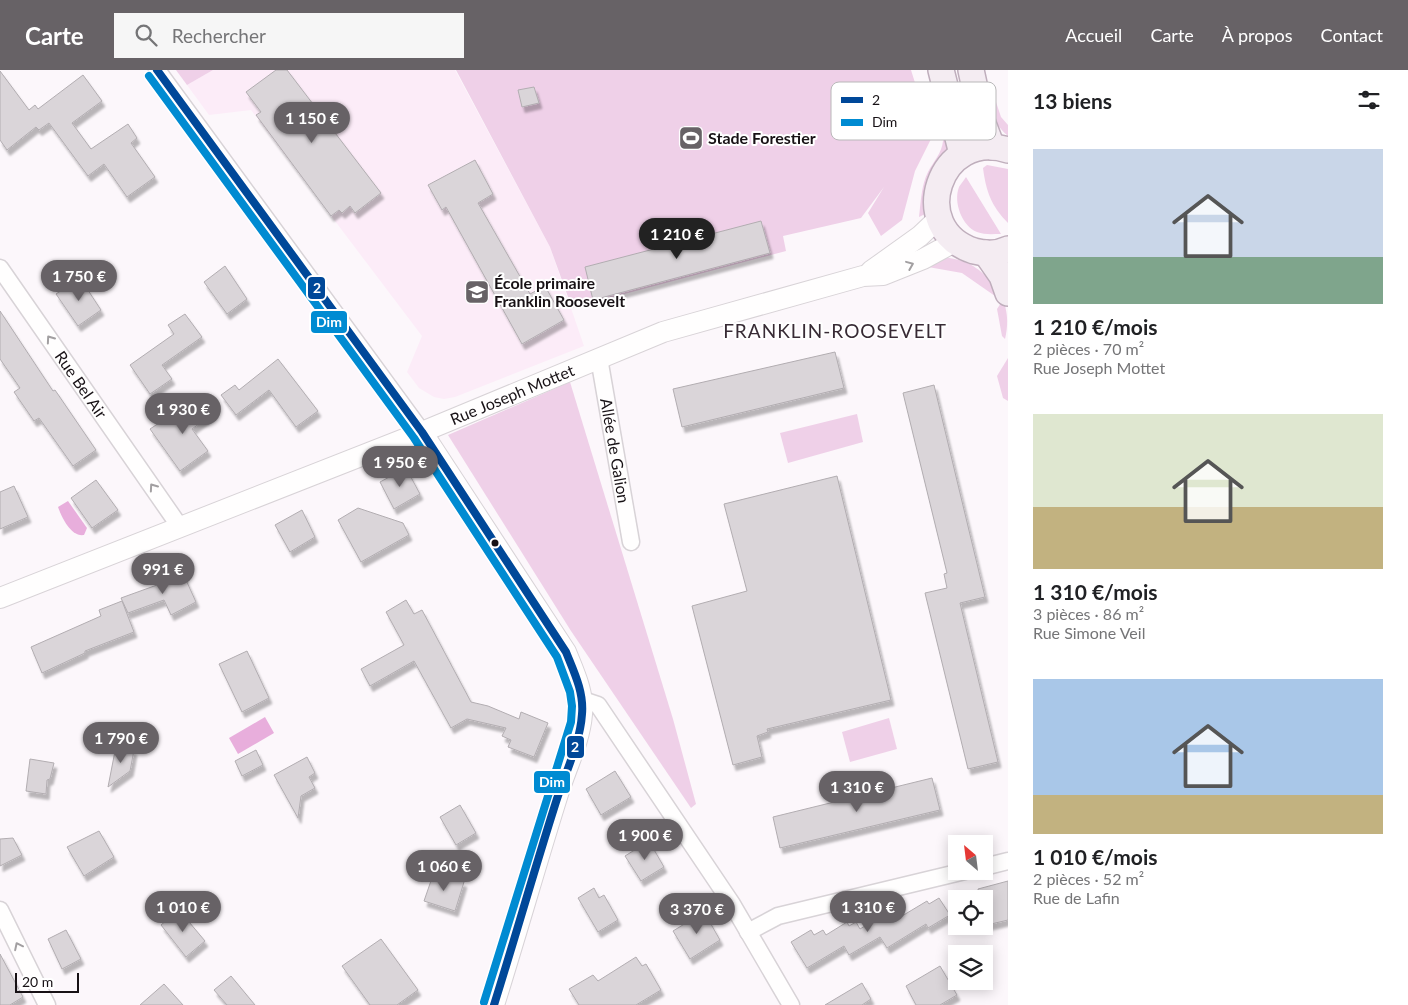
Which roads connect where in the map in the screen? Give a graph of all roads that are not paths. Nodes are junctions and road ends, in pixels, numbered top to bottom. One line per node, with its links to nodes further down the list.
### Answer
1 (157, 70): 12 (street)
2 (958, 140): 4 (main road)
3 (1000, 149): 4 (main road)
4 (962, 154): 5 (main road)
5 (939, 218): 6 (main road); 9 (street, Rue Joseph Mottet)
6 (956, 241): 7 (main road); 9 (street, Rue Joseph Mottet, one-way to 6)
7 (997, 251): 10 (main road)
8 (0, 268): 13 (street, Rue Bel Air, one-way to 8)
9 (863, 276): 11 (street, Rue Joseph Mottet)
10 (1008, 293)
11 (599, 358): 12 (street, Rue Joseph Mottet); 14 (street, Allée de Galion)
12 (422, 432): 13 (street, Rue Joseph Mottet); 16 (street)
13 (180, 527): 15 (street, Rue Joseph Mottet)
14 (631, 542)
15 (0, 598)
16 (582, 700): 21 (street); 23 (street)
17 (1008, 861): 18 (street)
18 (993, 865)
19 (948, 875): 21 (street)
20 (0, 910): 22 (street, one-way to 20)
21 (748, 932): 24 (street)
22 (47, 1005)
23 (494, 1005)
24 (791, 1005)

